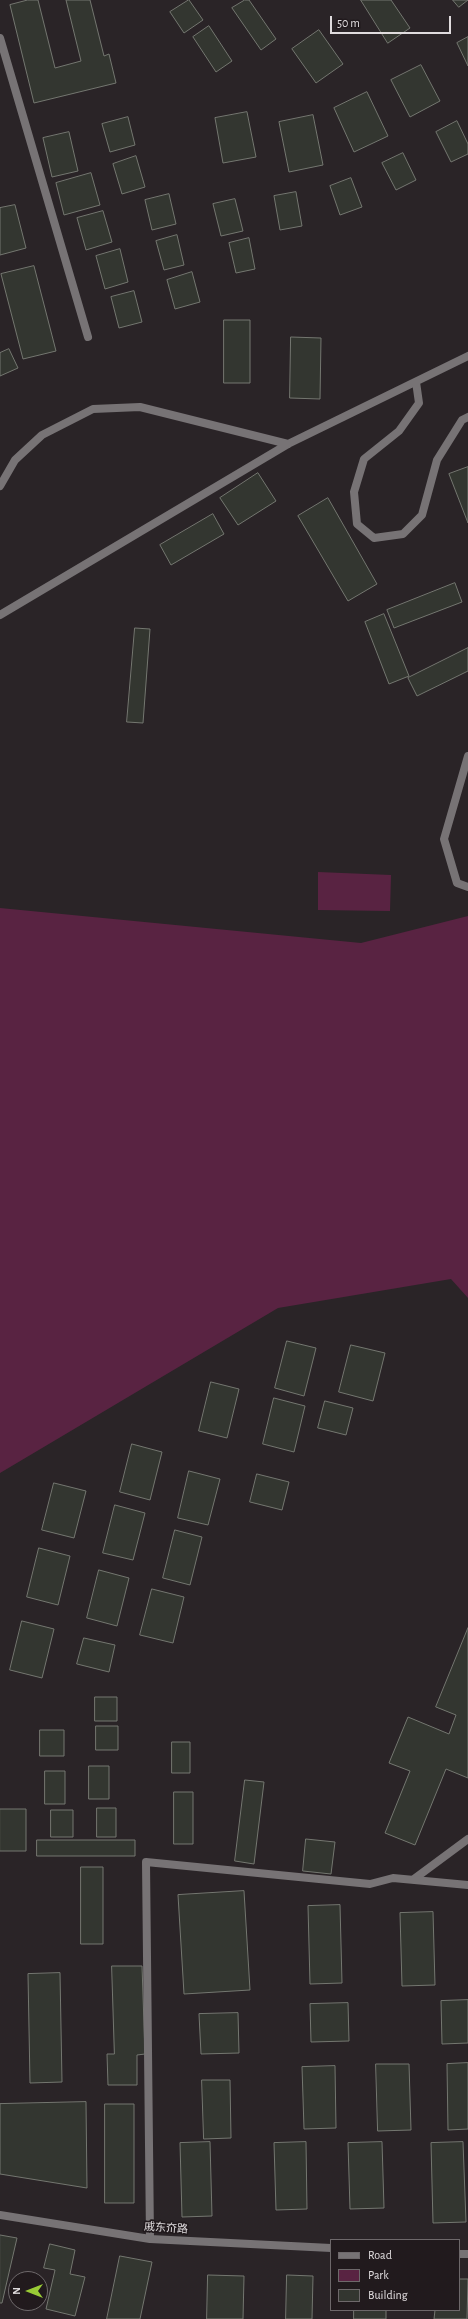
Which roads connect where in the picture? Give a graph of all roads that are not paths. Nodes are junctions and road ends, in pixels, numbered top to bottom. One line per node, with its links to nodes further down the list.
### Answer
1 (0, 38): 2 (street)
2 (88, 337)
3 (468, 356): 4 (street)
4 (416, 382): 5 (street); 6 (street)
5 (468, 417)
6 (288, 444): 7 (street); 8 (street)
7 (0, 486)
8 (0, 615)
9 (468, 756): 10 (street)
10 (468, 887)
11 (468, 1839): 12 (street)
12 (414, 1879): 13 (street); 15 (street)
13 (468, 1885)
14 (0, 2215): 15 (street, 戚东夼路)
15 (150, 2239): 16 (street, 戚东夼路)
16 (330, 2248)

